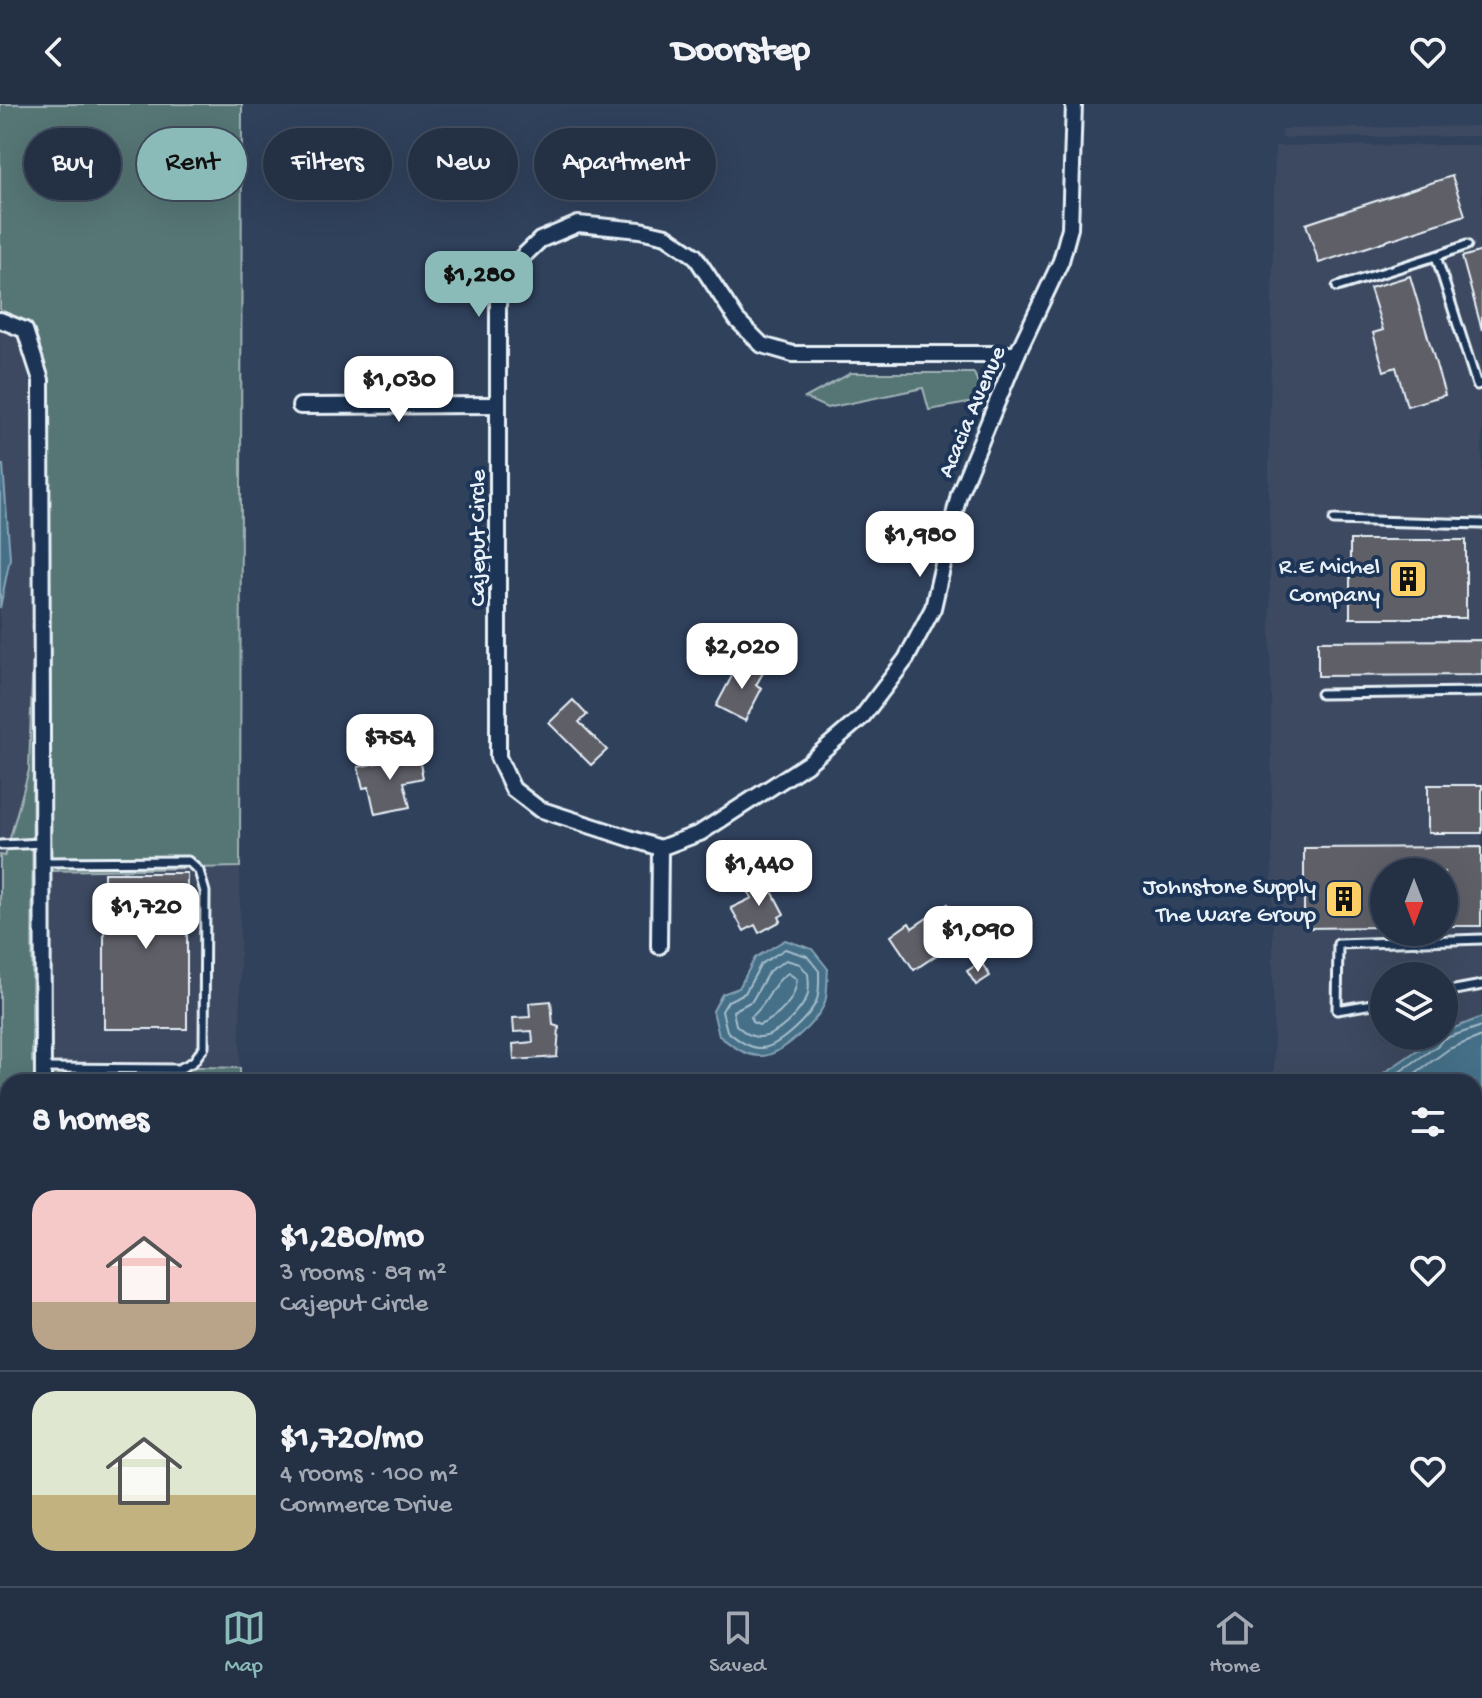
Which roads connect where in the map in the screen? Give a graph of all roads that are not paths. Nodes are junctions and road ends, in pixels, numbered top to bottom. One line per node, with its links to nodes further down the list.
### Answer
1 (1074, 104): 6 (street, Acacia Avenue)
2 (1467, 245): 3 (lane)
3 (1436, 256): 4 (lane); 7 (lane)
4 (1337, 287)
5 (0, 320): 14 (street)
6 (1017, 354): 8 (street, Cajeput Circle); 16 (street, Acacia Avenue)
7 (1482, 383)
8 (498, 405): 9 (street); 16 (street, Cajeput Circle)
9 (300, 406)
10 (1334, 520): 11 (lane)
11 (1482, 524)
12 (1482, 692): 13 (lane)
13 (1321, 694)
14 (43, 843): 15 (lane); 17 (street)
15 (0, 845)
16 (660, 848): 19 (street)
17 (43, 862): 23 (street); 24 (lane)
18 (1482, 939): 22 (lane)
19 (659, 946)
20 (1482, 985): 21 (lane)
21 (1458, 989)
22 (1370, 1004)
23 (43, 1074)
24 (66, 1074)

